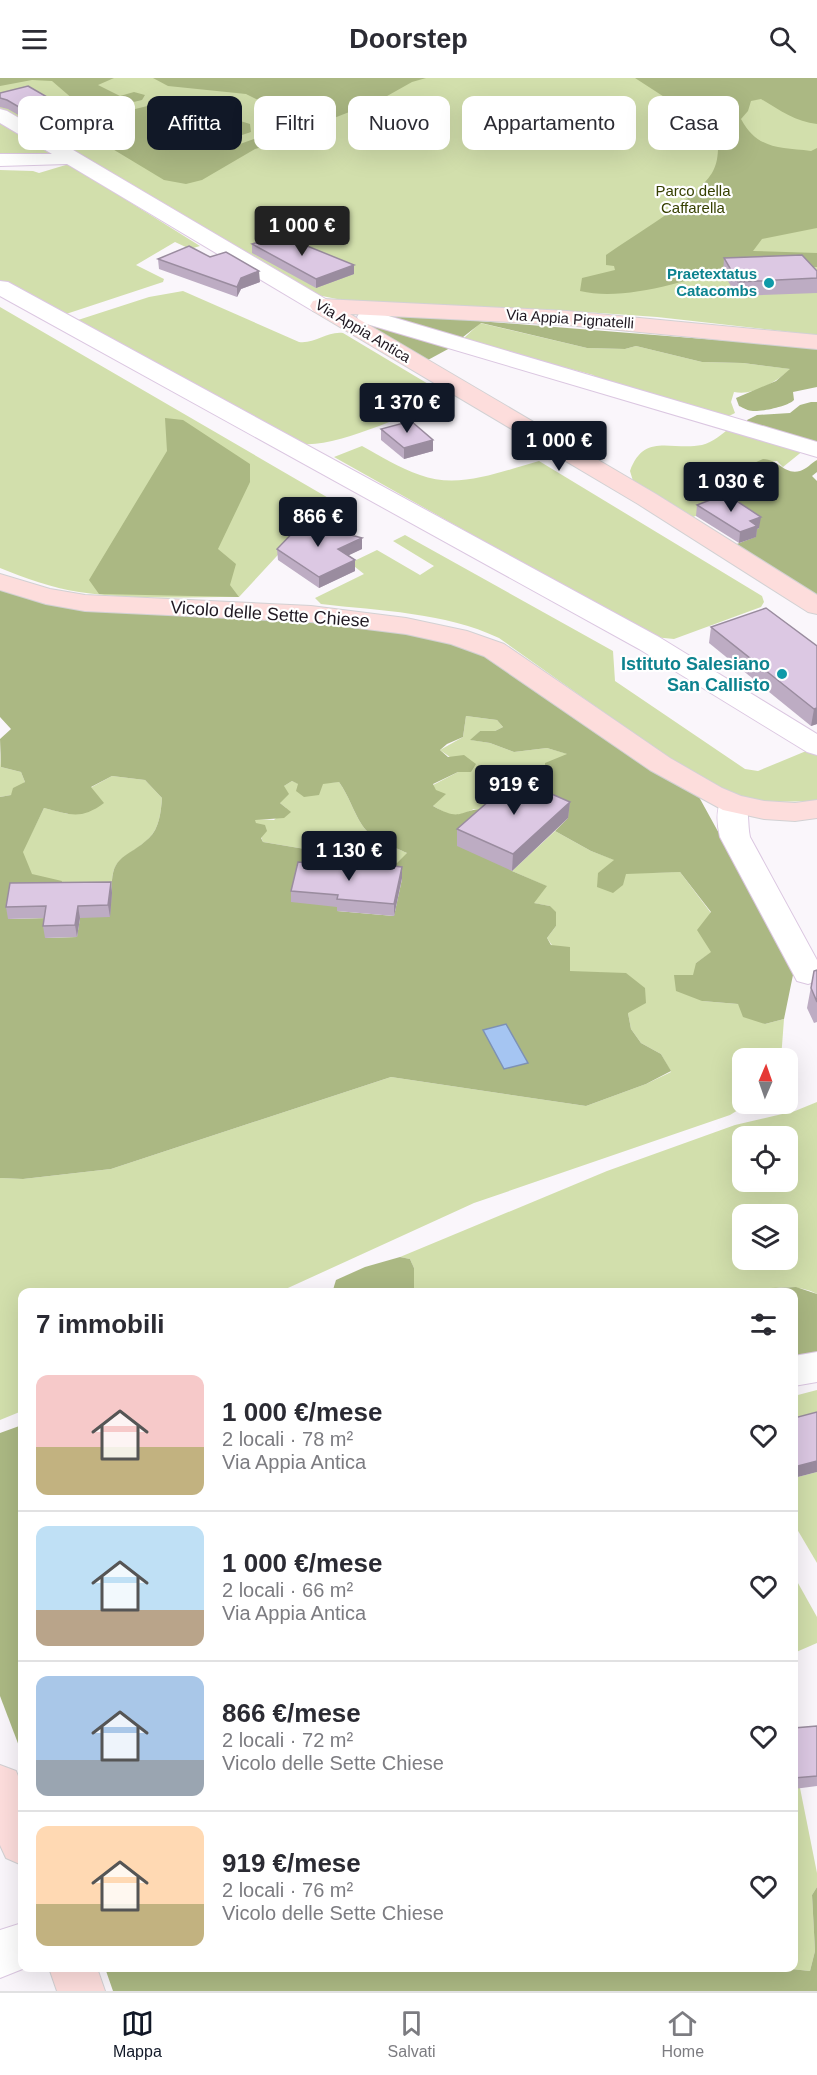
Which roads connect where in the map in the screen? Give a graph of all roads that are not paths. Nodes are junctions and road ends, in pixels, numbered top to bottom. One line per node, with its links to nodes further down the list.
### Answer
1 (0, 115): 2 (street, Via Appia Antica)
2 (71, 157): 3 (street); 5 (street, Via Appia Antica)
3 (0, 160)
4 (0, 286): 11 (street)
5 (321, 306): 7 (main road, Via Appia Pignatelli); 10 (main road, Via Appia Antica)
6 (368, 317): 8 (street)
7 (817, 342)
8 (817, 450)
9 (0, 582): 12 (main road, Vicolo delle Sette Chiese)
10 (817, 606)
11 (817, 746)
12 (734, 804): 13 (main road, Vicolo delle Sette Chiese); 14 (street)
13 (817, 809)
14 (808, 973)
15 (817, 1367): 16 (street)
16 (798, 1370)
17 (0, 1786): 18 (main road)
18 (18, 1833)
19 (18, 1947): 20 (street)
20 (0, 1954)
21 (74, 1972): 22 (main road)
22 (81, 1991)

